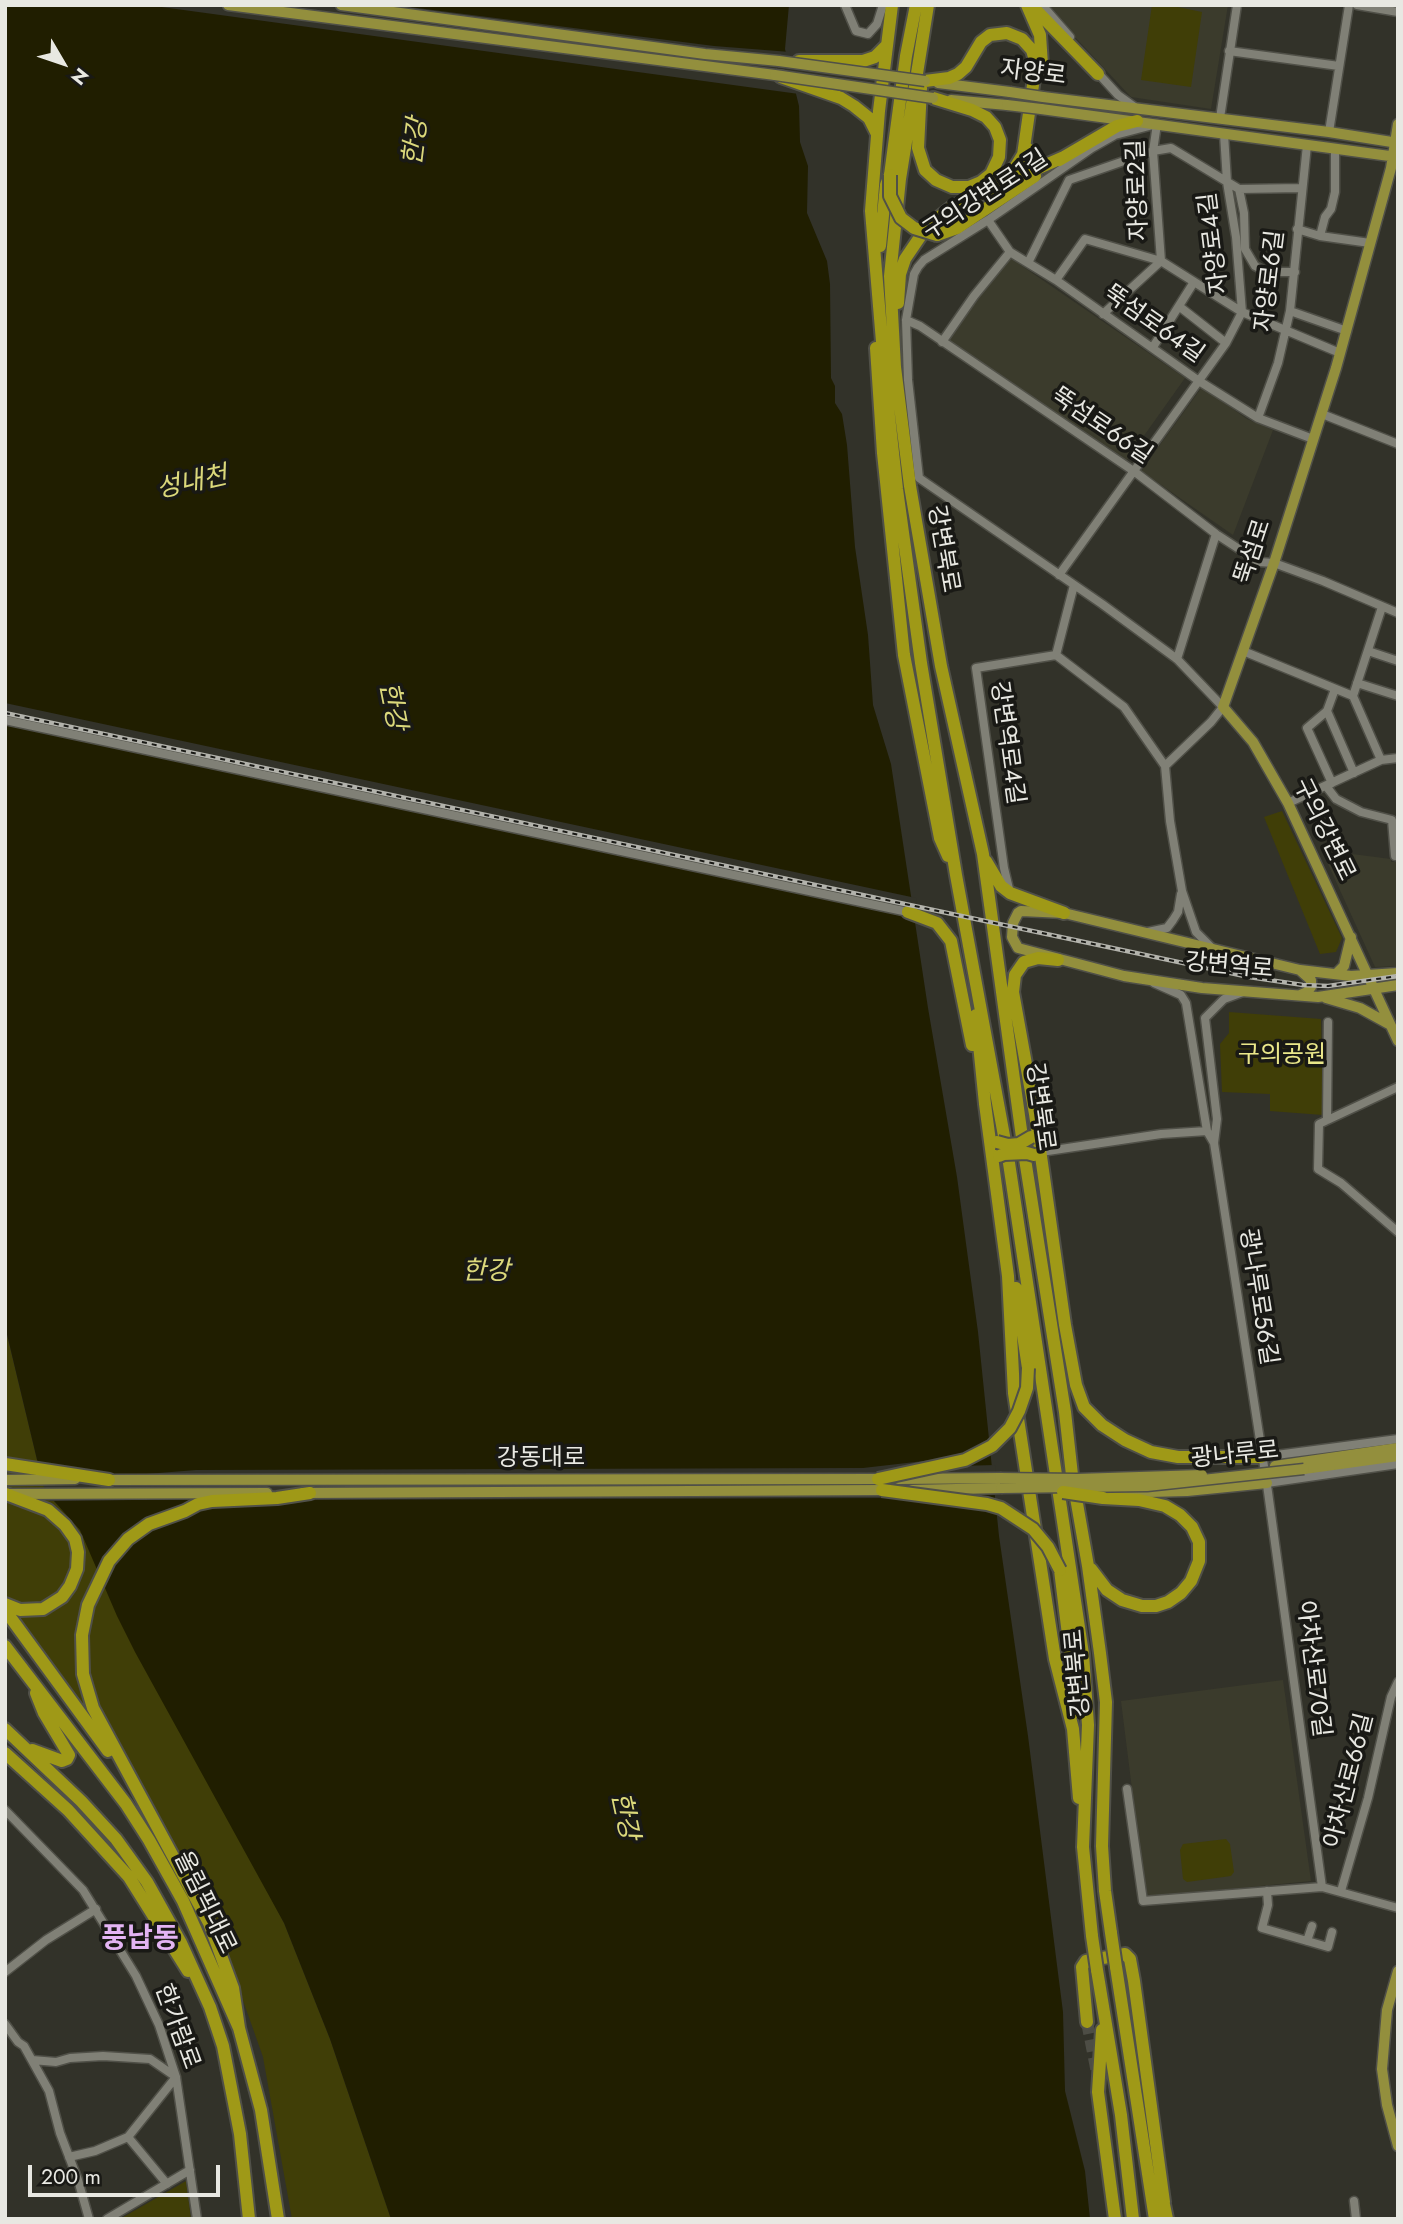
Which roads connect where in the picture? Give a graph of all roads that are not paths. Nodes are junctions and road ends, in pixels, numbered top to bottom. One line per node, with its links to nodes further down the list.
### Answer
1 (228, 5): 22 (main road, 자양로)
2 (341, 5): 19 (main road, 자양로)
3 (845, 5): 4 (street)
4 (883, 5)
5 (892, 5): 99 (highway, 강변북로, bridge)
6 (901, 5): 19 (highway, bridge)
7 (910, 5): 18 (highway)
8 (916, 5): 18 (highway)
9 (928, 5): 16 (highway, 강변북로)
10 (1029, 5): 21 (highway); 35 (highway)
11 (1042, 5): 21 (street)
12 (1237, 5): 17 (street)
13 (1349, 5): 20 (street)
14 (1357, 5): 15 (street)
15 (1398, 12)
16 (924, 30): 24 (highway); 65 (highway, 강변북로)
17 (1229, 51): 20 (street); 26 (street)
18 (906, 56): 38 (highway, bridge)
19 (779, 61): 23 (main road, 자양로, bridge)
20 (1339, 66): 29 (street)
21 (1098, 74): 25 (street)
22 (775, 75): 24 (main road, 자양로, bridge); 45 (highway, bridge)
23 (925, 81): 25 (main road, 자양로, bridge); 35 (highway)
24 (933, 98): 25 (main road, 자양로, bridge)
25 (1137, 115): 26 (main road, 자양로); 27 (main road, 자양로); 37 (highway)
26 (1220, 118): 29 (main road, 자양로)
27 (1157, 124): 30 (main road, 자양로); 34 (street, 자양로2길); 43 (street, 구의강변로1길)
28 (1398, 124): 31 (main road, 뚝섬로)
29 (1329, 132): 31 (main road, 자양로)
30 (1224, 134): 32 (main road, 자양로); 39 (street, 자양로4길)
31 (1396, 143): 36 (main road, 뚝섬로)
32 (1307, 145): 33 (main road, 자양로); 40 (street, 자양로6길)
33 (1335, 148): 36 (main road, 자양로); 46 (street)
34 (1153, 151): 39 (street); 49 (street, 자양로2길); 50 (street)
35 (1023, 155): 42 (highway)
36 (1395, 156): 47 (main road, 뚝섬로)
37 (1064, 157): 38 (highway, bridge); 42 (highway)
38 (890, 175): 45 (highway, bridge)
39 (1227, 182): 41 (street); 56 (street, 자양로4길)
40 (1301, 188): 41 (street); 44 (street, 자양로6길)
41 (1239, 189): 51 (street)
42 (977, 195): 65 (highway)
43 (988, 220): 48 (street, 뚝섬로64길); 58 (street, 구의강변로1길)
44 (1297, 229): 46 (street); 51 (street, 자양로6길)
45 (881, 235): 99 (highway)
46 (1320, 236): 47 (street)
47 (1370, 243): 60 (main road, 뚝섬로)
48 (1010, 252): 50 (street, 뚝섬로64길); 61 (street)
49 (1161, 261): 52 (street); 53 (street); 57 (street, 자양로2길)
50 (1028, 263): 52 (street, 뚝섬로64길)
51 (1294, 272): 55 (street, 자양로6길)
52 (1056, 280): 57 (street, 뚝섬로64길)
53 (1194, 282): 54 (street); 56 (street)
54 (1180, 307): 62 (street, 자양로4길); 63 (street)
55 (1290, 311): 59 (street, 자양로6길); 60 (street)
56 (1242, 312): 59 (street); 62 (street, 자양로4길)
57 (1103, 314): 63 (street, 뚝섬로64길)
58 (906, 320): 61 (street, 뚝섬로66길); 72 (street, 구의강변로1길)
59 (1287, 330): 64 (street); 68 (street, 자양로6길)
60 (1348, 331): 64 (main road, 뚝섬로)
61 (942, 342): 71 (street, 뚝섬로66길)
62 (1226, 343): 66 (street, 자양로4길)
63 (1153, 347): 66 (street, 뚝섬로64길)
64 (1340, 354): 67 (main road, 뚝섬로)
65 (895, 367): 97 (highway, 강변북로)
66 (1199, 381): 68 (street, 뚝섬로64길); 71 (street, 자양로4길)
67 (1322, 414): 69 (main road, 뚝섬로); 70 (street)
68 (1258, 418): 69 (street, 뚝섬로64길)
69 (1313, 439): 74 (main road, 뚝섬로)
70 (1398, 443)
71 (1135, 472): 73 (street, 뚝섬로66길); 75 (street, 자양로4길)
72 (919, 478): 75 (street, 구의강변로)
73 (1216, 534): 74 (street, 뚝섬로66길); 82 (street)
74 (1273, 563): 77 (street, 뚝섬로66길); 79 (main road, 뚝섬로)
75 (1059, 575): 76 (street, 구의강변로)
76 (1074, 585): 81 (street); 82 (street, 구의강변로)
77 (1382, 607): 78 (street, 뚝섬로66길); 80 (street)
78 (1398, 612)
79 (1243, 651): 85 (street); 88 (main road, 뚝섬로)
80 (1368, 651): 83 (street); 84 (street)
81 (1056, 655): 93 (street); 101 (street, 강변역로4길)
82 (1177, 659): 88 (street, 구의강변로)
83 (1398, 661)
84 (1357, 683): 86 (street); 87 (street)
85 (1335, 689): 86 (street); 89 (street)
86 (1353, 696): 92 (street)
87 (1398, 696)
88 (1223, 707): 93 (street, 뚝섬로); 96 (main road, 구의강변로)
89 (1327, 711): 94 (street); 95 (street)
90 (5, 720): 102 (street)
91 (1398, 758): 92 (street)
92 (1381, 760): 94 (street)
93 (1165, 766): 100 (street)
94 (1354, 773): 95 (street)
95 (1329, 784): 96 (street); 98 (street)
96 (1288, 803): 105 (main road, 구의강변로)
97 (983, 854): 101 (highway); 110 (highway, 강변북로)
98 (1398, 856)
99 (956, 875): 108 (highway, 강변북로)
100 (1181, 891): 104 (street); 106 (street)
101 (1010, 893): 103 (highway)
102 (908, 912): 125 (highway)
103 (1064, 913): 104 (main road, 강변역로); 107 (main road, 강변역로)
104 (1144, 933): 106 (main road, 강변역로)
105 (1351, 937): 112 (main road); 113 (main road, 구의강변로)
106 (1213, 949): 109 (main road, 강변역로)
107 (1058, 960): 114 (main road, 강변역로); 118 (highway)
108 (974, 970): 125 (highway); 166 (highway, 강변북로)
109 (1300, 970): 112 (main road, 강변역로); 120 (main road)
110 (999, 971): 118 (highway); 136 (highway, 강변북로)
111 (1398, 972): 113 (main road, 강변역로)
112 (1340, 975): 113 (main road, 강변역로); 119 (main road)
113 (1369, 976): 116 (main road, 구의강변로)
114 (1144, 979): 117 (main road, 강변역로); 127 (street, 광나루로56길)
115 (1398, 985): 116 (main road, 강변역로)
116 (1374, 989): 119 (main road, 강변역로); 123 (main road, 구의강변로)
117 (1246, 991): 120 (main road, 강변역로); 130 (street, 광나루로56길)
118 (1013, 992): 128 (highway)
119 (1341, 994): 121 (main road, 강변역로)
120 (1300, 995): 121 (main road, 강변역로)
121 (1318, 997): 123 (main road)
122 (1328, 1022): 126 (street)
123 (1395, 1033)
124 (1398, 1087): 126 (street)
125 (985, 1104): 129 (highway)
126 (1327, 1120): 134 (street)
127 (1207, 1131): 130 (street, 광나루로56길); 131 (street)
128 (1034, 1133): 129 (highway, bridge); 131 (highway)
129 (993, 1137): 132 (highway)
130 (1214, 1143): 140 (street, 광나루로56길)
131 (1039, 1157): 132 (highway, bridge); 135 (highway)
132 (996, 1160): 133 (highway)
133 (998, 1198): 147 (highway, bridge); 160 (highway)
134 (1398, 1232)
135 (1065, 1325): 136 (highway); 140 (highway)
136 (1065, 1412): 153 (highway, 강변북로)
137 (1398, 1439): 140 (street)
138 (1398, 1448): 145 (main road, 광나루로, bridge)
139 (1398, 1455): 145 (main road, 광나루로, bridge)
140 (1261, 1457): 146 (street, 아차산로70길)
141 (5, 1464): 144 (highway)
142 (1398, 1464): 146 (street)
143 (5, 1480): 144 (main road, 강동대로)
144 (109, 1480): 147 (main road, 강동대로)
145 (1077, 1483): 147 (main road, 강동대로, bridge); 148 (main road, 강동대로, bridge)
146 (1267, 1483): 152 (main road); 167 (street, 아차산로70길)
147 (880, 1484): 148 (main road, 강동대로, bridge); 150 (main road, 강동대로); 160 (highway, bridge)
148 (1040, 1489): 149 (main road, bridge)
149 (1063, 1492): 152 (highway, bridge)
150 (310, 1493): 151 (main road, 강동대로); 164 (highway)
151 (6, 1494): 154 (highway)
152 (1101, 1495): 153 (highway)
153 (1088, 1566): 185 (highway, 강변북로, bridge)
154 (5, 1604)
155 (5, 1610): 164 (highway)
156 (5, 1646): 157 (highway, 올림픽대로)
157 (28, 1676): 161 (highway); 181 (highway, 올림픽대로)
158 (1398, 1682): 169 (street, 아차산로66길)
159 (5, 1729): 161 (highway, 올림픽대로)
160 (1073, 1730): 166 (highway)
161 (26, 1748): 177 (highway, 올림픽대로)
162 (6, 1754): 177 (highway)
163 (1127, 1789): 168 (street)
164 (140, 1798): 181 (highway)
165 (5, 1810): 171 (street, 한가람로)
166 (1083, 1847): 178 (highway, 강변북로, bridge)
167 (1322, 1887): 168 (street); 169 (street)
168 (1267, 1891): 174 (street)
169 (1341, 1891): 170 (street)
170 (1398, 1908)
171 (96, 1909): 176 (street); 183 (street, 한가람로)
172 (1312, 1926): 174 (street)
173 (1332, 1932): 174 (street)
174 (1307, 1941)
175 (1398, 1971): 187 (main road)
176 (5, 1972)
177 (211, 2007): 196 (highway, 올림픽대로)
178 (1104, 2008): 198 (highway); 200 (highway, 강변북로)
179 (1087, 2022): 192 (highway)
180 (5, 2024): 182 (street)
181 (239, 2028): 197 (highway, 올림픽대로)
182 (32, 2060): 183 (street); 188 (street)
183 (176, 2077): 186 (street); 189 (street, 한가람로)
184 (1104, 2107): 199 (highway)
185 (1141, 2134): 192 (highway); 201 (highway, 강변북로)
186 (128, 2137): 188 (street); 190 (street)
187 (1398, 2146)
188 (69, 2157): 193 (street)
189 (190, 2171): 190 (street); 195 (street, 한가람로)
190 (167, 2184): 194 (street)
191 (1354, 2201): 203 (street)
192 (1164, 2202): 202 (highway)
193 (89, 2219)
194 (107, 2219)
195 (197, 2219)
196 (249, 2219)
197 (278, 2219)
198 (1115, 2219)
199 (1123, 2219)
200 (1133, 2219)
201 (1155, 2219)
202 (1167, 2219)
203 (1356, 2219)

